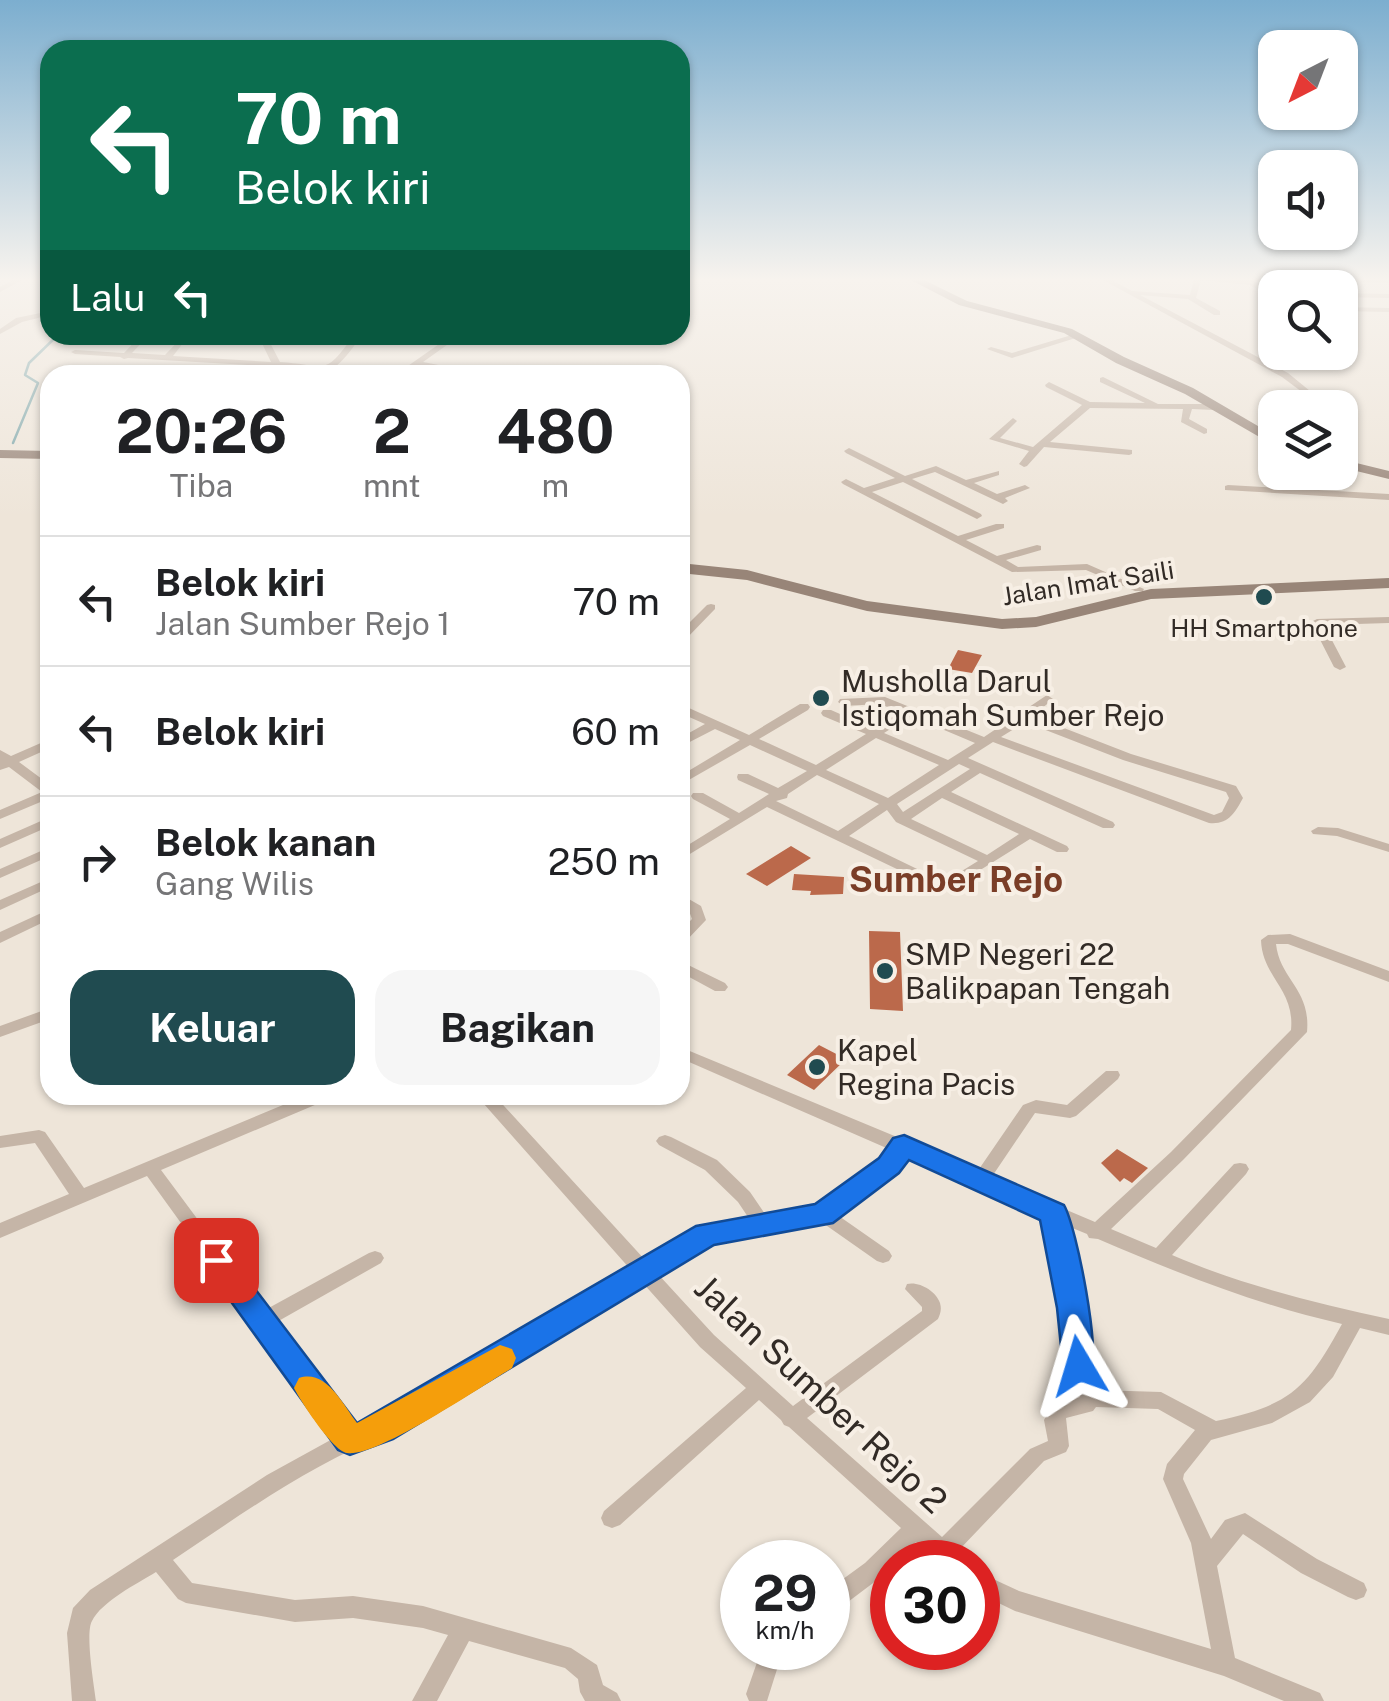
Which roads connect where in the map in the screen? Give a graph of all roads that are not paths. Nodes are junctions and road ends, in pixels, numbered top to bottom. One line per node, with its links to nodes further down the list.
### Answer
1 (143, 358): 6 (street)
2 (274, 358): 8 (street)
3 (427, 358): 7 (street)
4 (1121, 358): 14 (main road)
5 (1254, 358): 12 (street)
6 (166, 360): 8 (street)
7 (419, 364): 9 (street)
8 (277, 365)
9 (424, 365)
10 (1103, 380): 15 (street)
11 (1049, 385): 13 (street)
12 (1305, 390)
13 (1088, 404): 15 (street); 20 (street)
14 (1214, 407): 16 (street); 19 (main road)
15 (1160, 408): 16 (street)
16 (1188, 408): 18 (street)
17 (1013, 421): 20 (street)
18 (1204, 431)
19 (1258, 432)
20 (1039, 447): 23 (street); 25 (street)
21 (5, 451): 24 (main road)
22 (849, 451): 29 (street)
23 (1129, 452)
24 (40, 453)
25 (1024, 464)
26 (1358, 467): 28 (main road)
27 (996, 473): 31 (street)
28 (1389, 475)
29 (904, 479): 31 (street); 34 (street); 36 (street)
30 (846, 482): 34 (street)
31 (965, 483): 32 (street)
32 (1026, 488)
33 (1228, 488): 35 (street)
34 (864, 491): 38 (street)
35 (1389, 497)
36 (976, 516)
37 (1000, 526): 38 (street)
38 (956, 540): 40 (street)
39 (1036, 548): 40 (street)
40 (996, 560): 44 (street)
41 (690, 567): 43 (main road, Jalan Imat Saili)
42 (1389, 580): 43 (main road, Jalan Imat Saili); 44 (main road, Jalan Imat Saili)
43 (790, 585): 44 (main road, Jalan Imat Saili)
44 (1139, 589)
45 (711, 607): 47 (street)
46 (1389, 620): 48 (street)
47 (690, 629)
48 (1340, 668)
49 (1047, 699): 55 (street)
50 (844, 702): 52 (street)
51 (804, 707): 59 (street)
52 (909, 712): 57 (street); 60 (street)
53 (690, 713): 56 (street)
54 (827, 713): 57 (street)
55 (1024, 717): 60 (street); 60 (street)
56 (716, 723): 58 (street); 59 (street)
57 (876, 734): 63 (street); 65 (street)
58 (690, 737)
59 (752, 739): 65 (street); 66 (street)
60 (988, 740): 63 (street)
61 (40, 747): 62 (street)
62 (3, 760): 68 (street)
63 (954, 762): 64 (street); 73 (street)
64 (978, 769): 69 (street); 77 (street)
65 (821, 770): 72 (street); 73 (street)
66 (690, 775)
67 (743, 777): 72 (street)
68 (40, 785)
69 (942, 793): 76 (street); 80 (street)
70 (698, 796): 75 (street)
71 (40, 797): 74 (street)
72 (776, 799): 75 (street); 81 (street)
73 (889, 803): 76 (street); 81 (street)
74 (0, 815)
75 (741, 819): 85 (street)
76 (901, 819): 87 (street)
77 (1108, 825)
78 (40, 826): 82 (street)
79 (1318, 831): 83 (street)
80 (1029, 832): 84 (street); 87 (street)
81 (840, 837): 87 (street)
82 (0, 844)
83 (1389, 848)
84 (1062, 849)
85 (690, 850)
86 (40, 856): 88 (street)
87 (988, 862)
88 (0, 874)
89 (40, 887): 90 (street)
90 (0, 906)
91 (690, 906): 93 (street)
92 (40, 918): 94 (street)
93 (690, 930)
94 (0, 938)
95 (690, 972): 97 (street)
96 (1389, 978): 115 (street)
97 (720, 988)
98 (40, 1018): 99 (street)
99 (0, 1032)
100 (690, 1056): 106 (street)
101 (1112, 1075): 109 (street)
102 (295, 1105): 107 (street)
103 (493, 1105): 119 (street, Jalan Sumber Rejo 2)
104 (0, 1142): 110 (street)
105 (664, 1142): 113 (street)
106 (904, 1146): 109 (street); 112 (street)
107 (150, 1168): 110 (street); 122 (street)
108 (1240, 1169): 118 (street)
109 (981, 1180): 111 (street)
110 (80, 1196): 114 (street)
111 (1054, 1213): 115 (street); 125 (street)
112 (822, 1214): 113 (street); 116 (street)
113 (762, 1224): 119 (street)
114 (0, 1231)
115 (1095, 1232): 118 (street)
116 (883, 1256)
117 (375, 1258): 122 (street)
118 (1158, 1258): 121 (street)
119 (642, 1274): 124 (street, Jalan Sumber Rejo 2); 128 (street)
120 (914, 1289): 126 (street)
121 (1355, 1319): 123 (street); 127 (street)
122 (260, 1322): 128 (street)
123 (1389, 1326)
124 (758, 1389): 126 (street, Jalan Sumber Rejo 2); 129 (street)
125 (1090, 1398): 127 (street); 132 (street)
126 (790, 1419): 130 (street, Jalan Sumber Rejo 2)
127 (1208, 1432): 134 (street)
128 (350, 1440): 133 (street)
129 (612, 1518)
130 (915, 1529): 131 (street, Jalan Sumber Rejo 2); 135 (street)
131 (928, 1540)
132 (963, 1540)
133 (159, 1560): 138 (street); 142 (street)
134 (1207, 1562): 136 (street); 139 (street)
135 (850, 1587)
136 (1356, 1590)
137 (1000, 1593): 139 (street)
138 (464, 1628): 143 (street); 144 (street)
139 (1225, 1665): 145 (street)
140 (766, 1670): 141 (street)
141 (758, 1694)
142 (84, 1701)
143 (424, 1701)
144 (610, 1701)
145 (1312, 1701)

